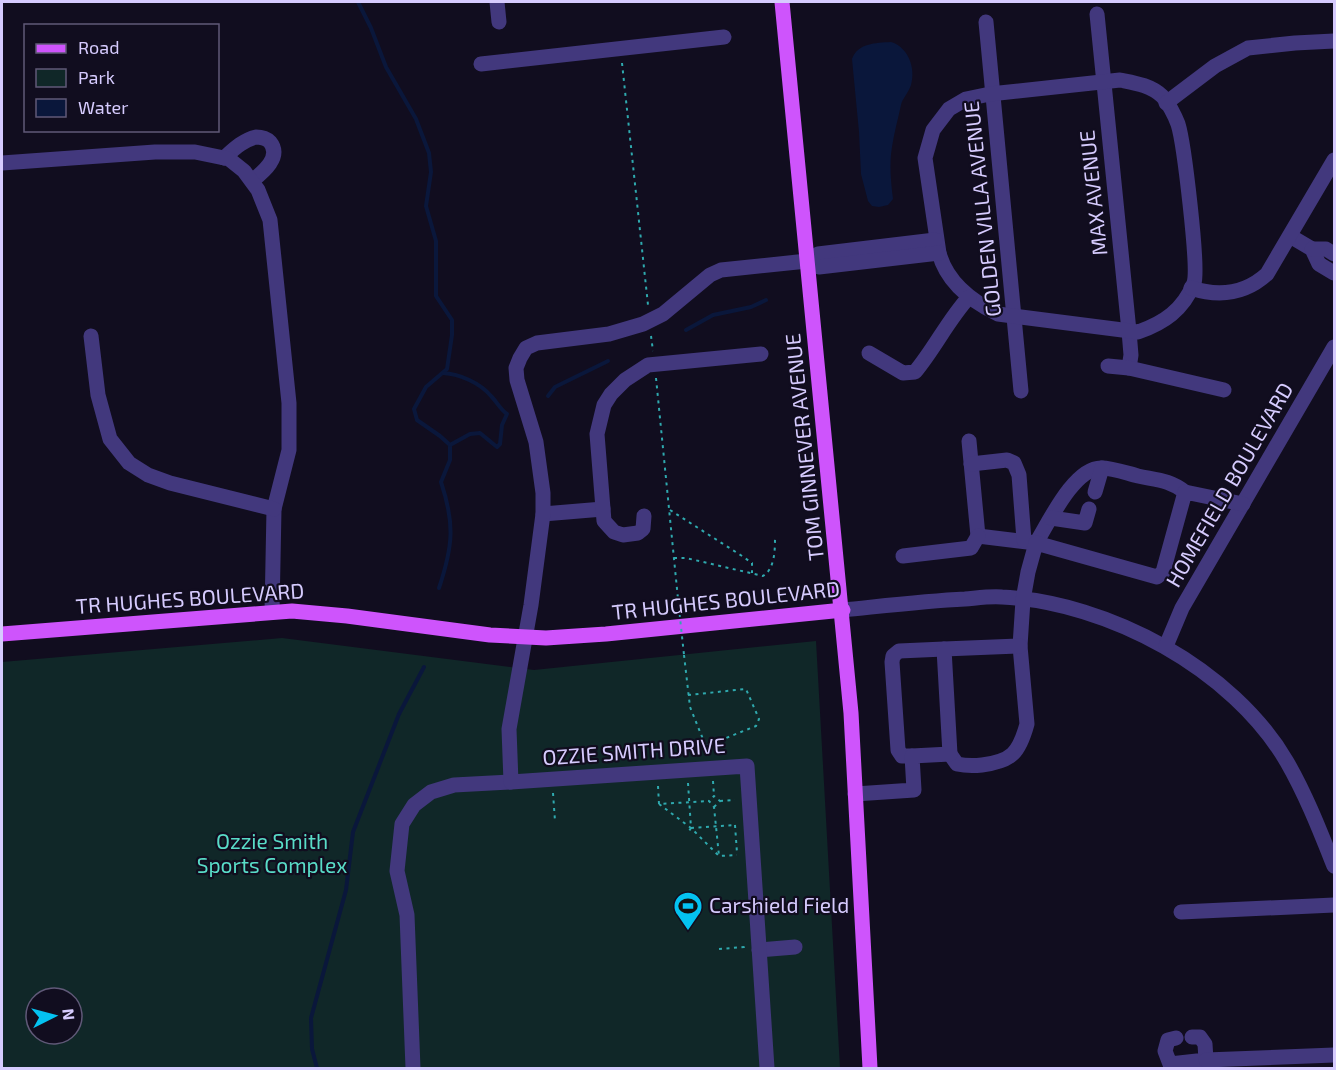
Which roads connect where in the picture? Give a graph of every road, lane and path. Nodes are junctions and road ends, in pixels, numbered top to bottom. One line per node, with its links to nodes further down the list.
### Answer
1 (497, 2): 4 (street)
2 (782, 2): 21 (main road, TOM GINNEVER AVENUE)
3 (1097, 14): 10 (street, MAX AVENUE)
4 (499, 22)
5 (986, 22): 11 (street, GOLDEN VILLA AVENUE)
6 (724, 37): 8 (street)
7 (1335, 41): 12 (street)
8 (620, 48): 9 (street); 25 (path)
9 (481, 64)
10 (1104, 82): 11 (street); 12 (street); 28 (street, MAX AVENUE)
11 (993, 93): 18 (street); 26 (street, GOLDEN VILLA AVENUE)
12 (1166, 103): 23 (street)
13 (224, 158): 15 (street); 16 (street); 16 (street)
14 (1335, 160): 17 (street)
15 (2, 163)
16 (252, 181): 45 (street)
17 (1290, 236): 19 (street); 23 (street)
18 (937, 246): 21 (street); 24 (street)
19 (1312, 249): 20 (street); 22 (street)
20 (1335, 254)
21 (807, 261): 49 (street); 59 (main road, TOM GINNEVER AVENUE)
22 (1335, 273)
23 (1191, 288): 28 (street)
24 (969, 297): 26 (street); 31 (street)
25 (649, 313)
26 (1015, 316): 28 (street); 38 (street, GOLDEN VILLA AVENUE)
27 (650, 330): 33 (path)
28 (1130, 331): 35 (street, MAX AVENUE)
29 (91, 336): 45 (street)
30 (1335, 347): 44 (street, HOMEFIELD BOULEVARD)
31 (869, 353)
32 (760, 354): 46 (street)
33 (653, 355)
34 (1108, 366): 35 (street)
35 (1129, 368): 37 (street)
36 (655, 372): 48 (path)
37 (1224, 390)
38 (1021, 391)
39 (969, 441): 40 (street)
40 (972, 464): 52 (street); 54 (street)
41 (1102, 468): 42 (street); 43 (street); 51 (street)
42 (1095, 492)
43 (1185, 492): 44 (street); 54 (street)
44 (1243, 504): 64 (street, HOMEFIELD BOULEVARD)
45 (274, 509): 60 (street)
46 (603, 509): 49 (street); 50 (street)
47 (1089, 509): 51 (street)
48 (670, 510): 56 (path); 57 (path)
49 (543, 514): 62 (street)
50 (644, 516)
51 (1051, 518): 54 (street)
52 (978, 536): 54 (street); 55 (street)
53 (775, 537): 57 (path)
54 (1030, 542): 58 (street)
55 (903, 556)
56 (674, 558): 57 (path); 66 (path, bridge)
57 (751, 574)
58 (1023, 600): 59 (street, TR HUGHES BOULEVARD); 63 (street); 64 (street, TR HUGHES BOULEVARD)
59 (843, 610): 62 (main road, TR HUGHES BOULEVARD); 76 (main road, TOM GINNEVER AVENUE)
60 (272, 612): 61 (main road, TR HUGHES BOULEVARD); 62 (main road, TR HUGHES BOULEVARD)
61 (2, 634)
62 (525, 638): 73 (street)
63 (1020, 646): 65 (street); 68 (street)
64 (1166, 646): 90 (street, TR HUGHES BOULEVARD)
65 (944, 649): 68 (street); 69 (street)
66 (688, 695): 67 (path); 67 (path)
67 (706, 746): 70 (path)
68 (950, 754): 69 (street)
69 (912, 756): 76 (street)
70 (712, 759)
71 (712, 775): 77 (path)
72 (687, 780): 81 (path)
73 (511, 782): 96 (street, OZZIE SMITH DRIVE); 102 (street)
74 (668, 785): 82 (path)
75 (553, 792): 84 (path)
76 (855, 794): 104 (main road, TOM GINNEVER AVENUE)
77 (714, 796): 79 (path); 80 (path)
78 (738, 800): 80 (path)
79 (709, 801): 81 (path); 83 (path)
80 (720, 801): 83 (path)
81 (689, 802): 82 (path); 88 (path)
82 (659, 804): 88 (path)
83 (714, 807): 87 (path)
84 (555, 820)
85 (735, 825): 86 (path); 87 (path); 89 (path)
86 (740, 825)
87 (716, 827): 88 (path); 89 (path)
88 (690, 830): 89 (path)
89 (719, 856)
90 (1335, 866)
91 (1335, 905): 92 (street)
92 (1181, 912)
93 (743, 936): 95 (path)
94 (795, 948): 96 (street)
95 (719, 949)
96 (759, 950): 103 (street, OZZIE SMITH DRIVE)
97 (1192, 1037): 100 (street)
98 (1176, 1038): 101 (street)
99 (1335, 1055): 100 (street)
100 (1206, 1060): 101 (street)
101 (1188, 1065)
102 (413, 1068)
103 (767, 1068)
104 (870, 1068)

